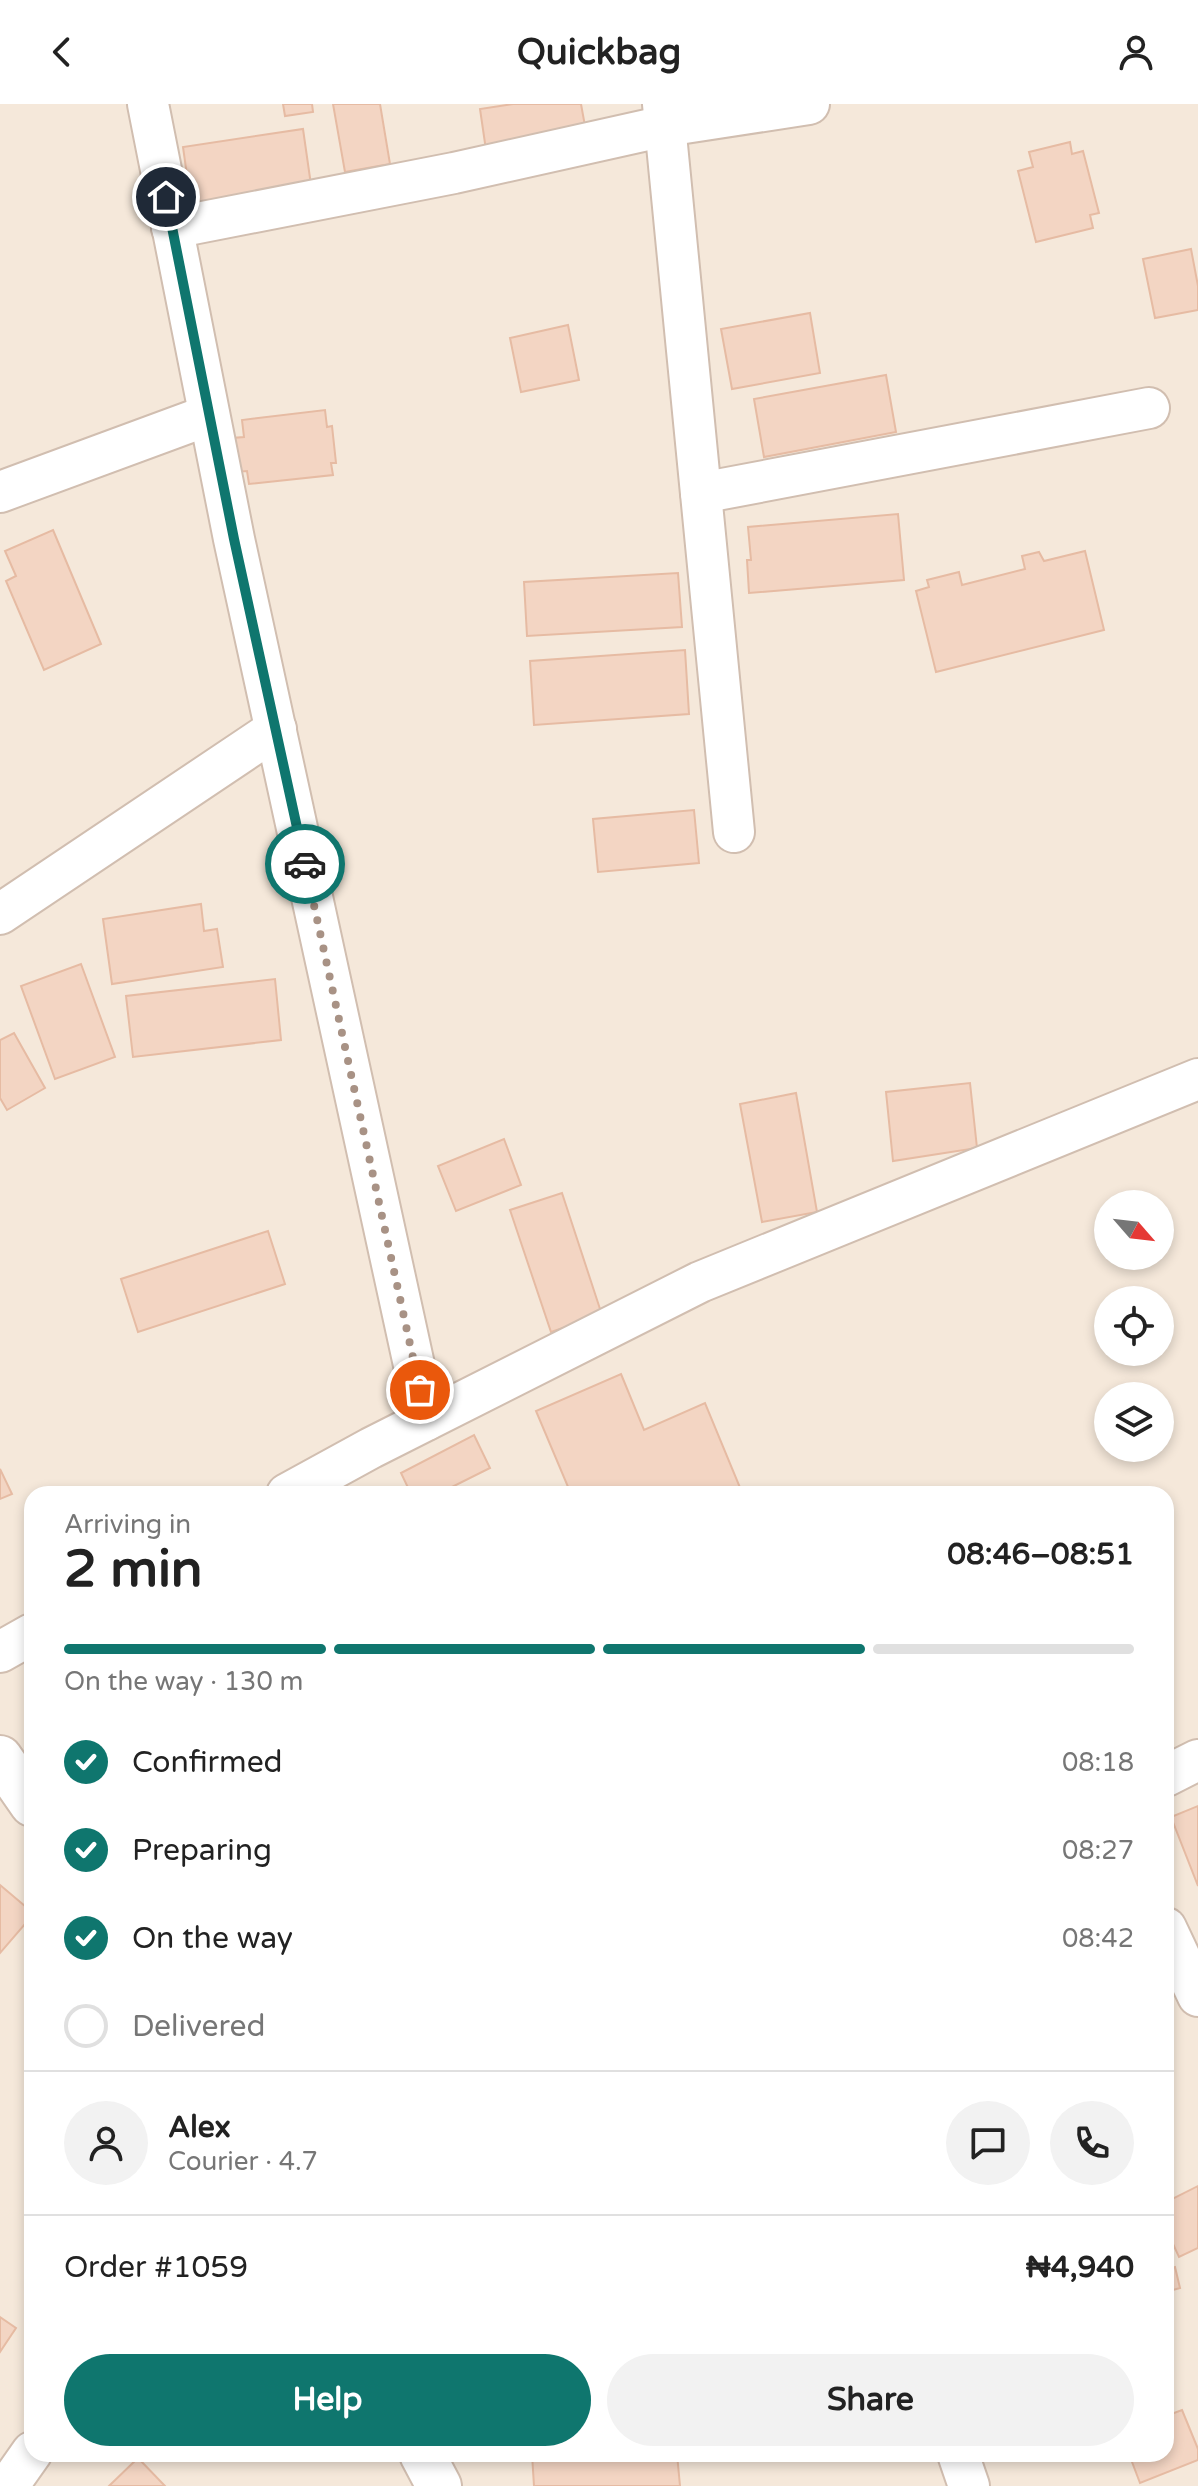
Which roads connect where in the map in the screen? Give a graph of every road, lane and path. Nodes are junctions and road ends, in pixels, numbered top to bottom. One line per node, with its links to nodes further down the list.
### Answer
1 (148, 104): 4 (street)
2 (809, 104): 3 (street)
3 (664, 115): 4 (street); 8 (street)
4 (172, 228): 6 (street)
5 (1149, 408): 8 (street)
6 (209, 415): 7 (street); 9 (street)
7 (0, 492)
8 (701, 493): 10 (street)
9 (276, 729): 11 (street); 13 (street)
10 (734, 832)
11 (0, 914)
12 (1198, 1079): 13 (street)
13 (426, 1420): 14 (street)
14 (302, 1486)
15 (24, 1638): 16 (street)
16 (0, 1652)
17 (0, 1758): 20 (street)
18 (1198, 1760): 19 (street)
19 (1174, 1772)
20 (24, 1792)
21 (1174, 1945): 22 (street)
22 (1198, 1996)
23 (25, 2462): 26 (street)
24 (426, 2462): 27 (street)
25 (961, 2462): 28 (street)
26 (8, 2486)
27 (439, 2486)
28 (969, 2486)

